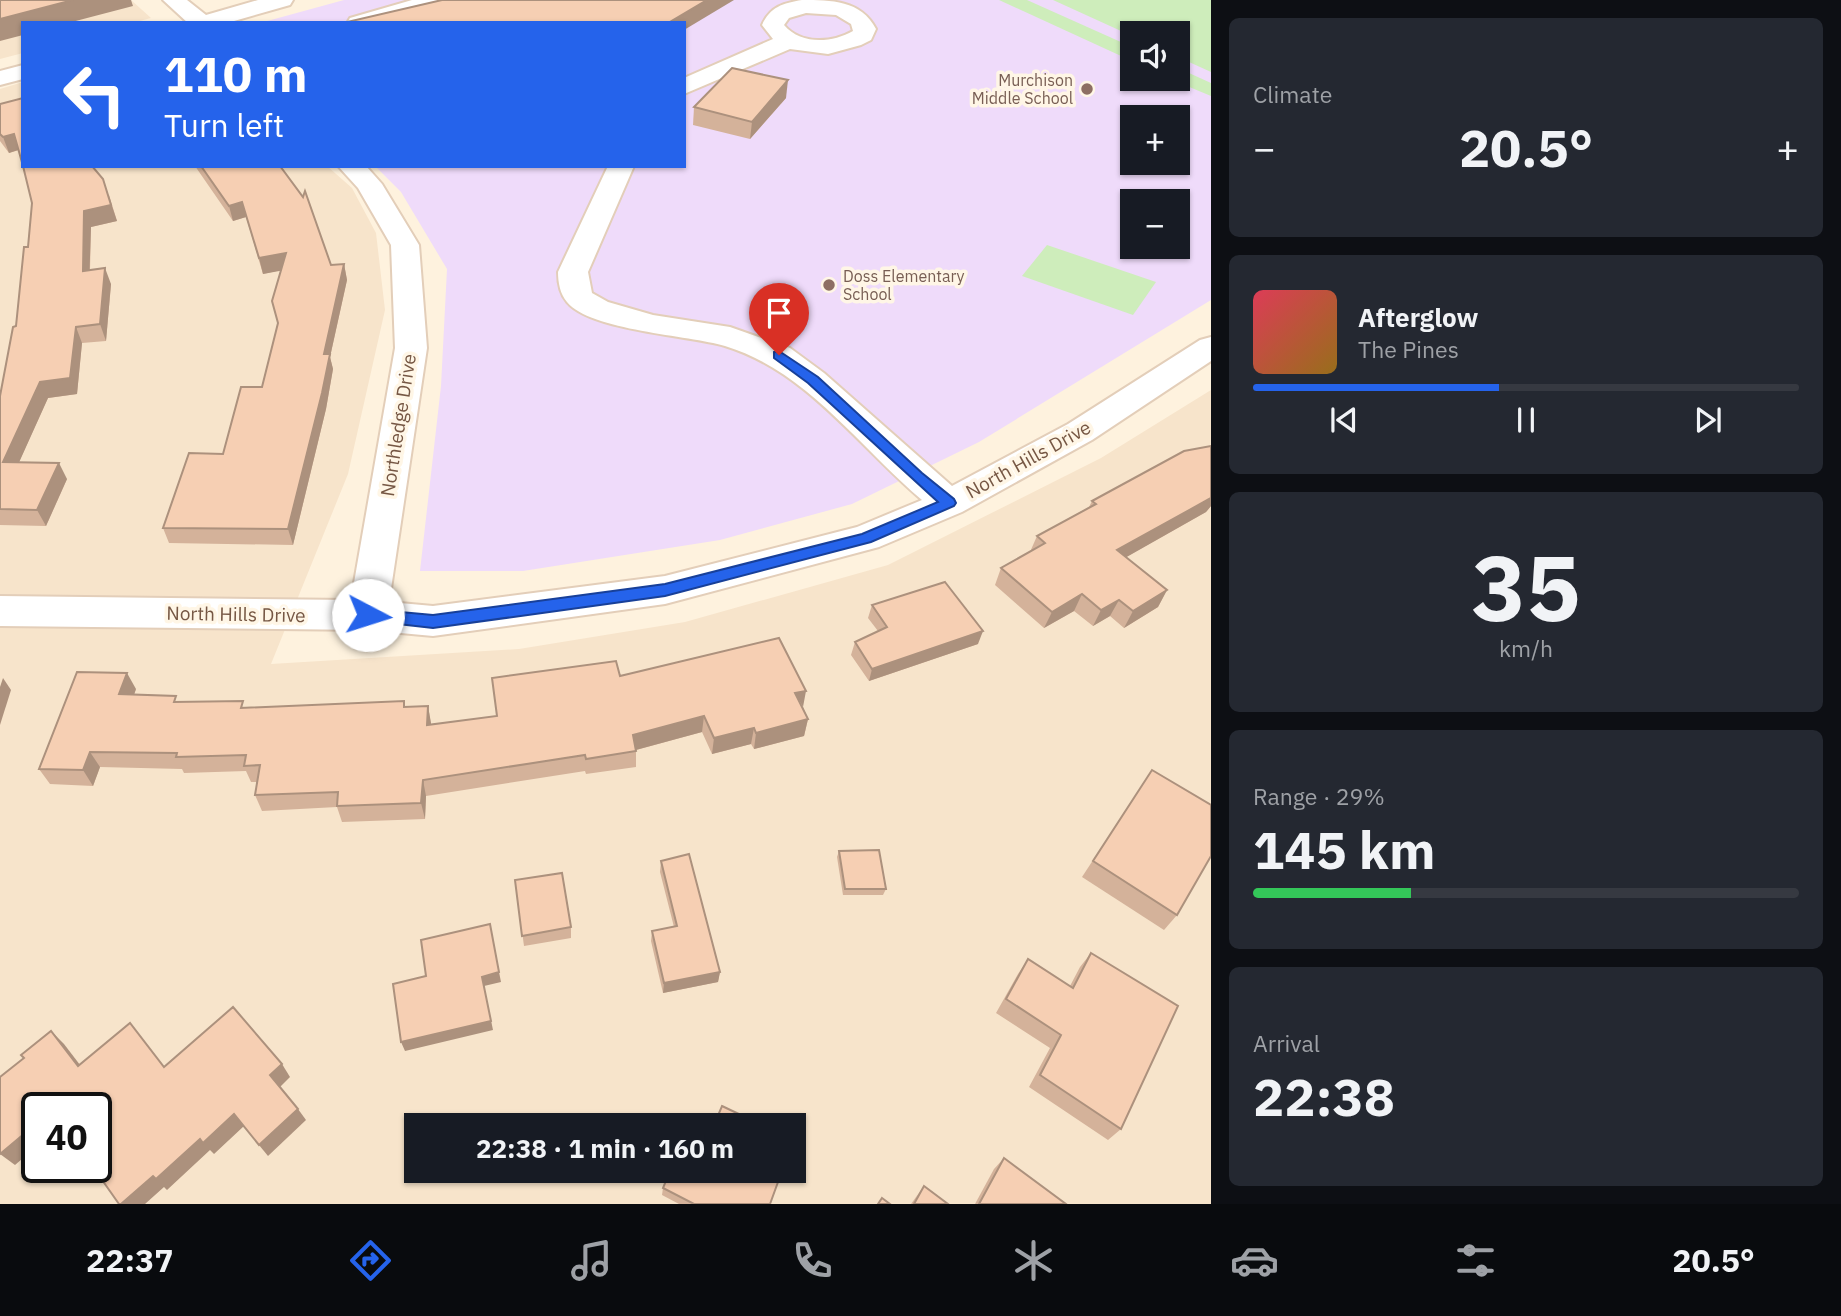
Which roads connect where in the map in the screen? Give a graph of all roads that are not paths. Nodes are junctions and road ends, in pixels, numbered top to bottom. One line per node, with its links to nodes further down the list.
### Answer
1 (174, 0): 5 (street)
2 (282, 0): 6 (street)
3 (436, 0): 7 (street)
4 (785, 4): 8 (street); 8 (street)
5 (200, 21)
6 (209, 21)
7 (365, 21)
8 (790, 40): 11 (street)
9 (21, 73): 10 (street)
10 (0, 78)
11 (686, 87)
12 (353, 168): 17 (street, Northledge Drive)
13 (620, 168): 15 (street)
14 (1211, 348): 15 (street, North Hills Drive)
15 (949, 503): 17 (street, North Hills Drive)
16 (0, 611): 17 (street, North Hills Drive)
17 (368, 615)

